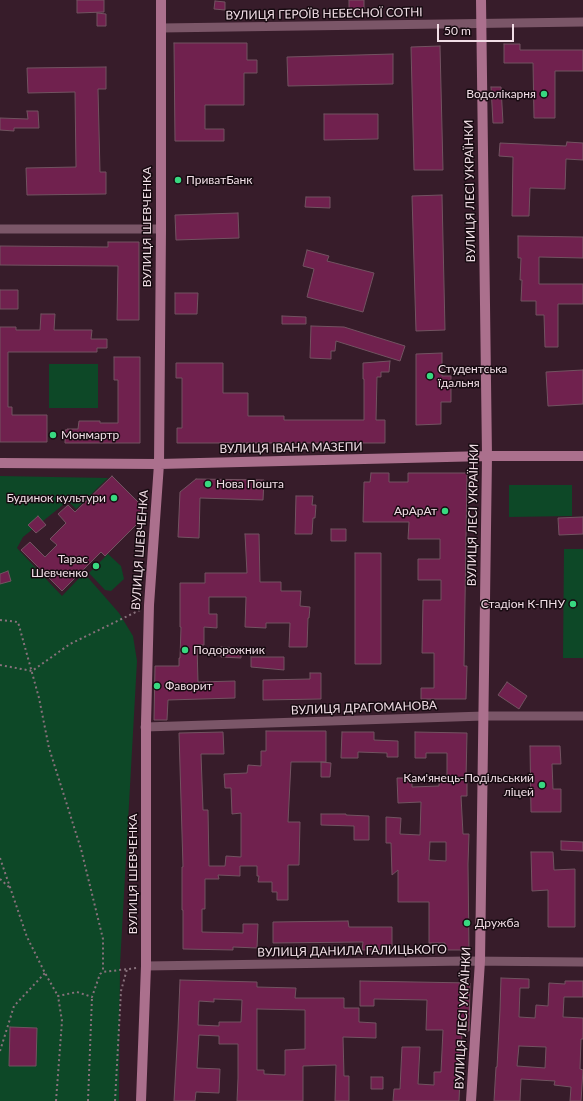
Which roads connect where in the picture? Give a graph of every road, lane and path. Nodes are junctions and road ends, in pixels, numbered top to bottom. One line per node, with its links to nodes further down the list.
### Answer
1 (161, 0): 5 (street, ВУЛИЦЯ ШЕВЧЕНКА)
2 (481, 0): 4 (street, ВУЛИЦЯ ЛЕСІ УКРАЇНКИ)
3 (583, 22): 4 (street, ВУЛИЦЯ ГЕРОЇВ НЕБЕСНОЇ СОТНІ)
4 (481, 24): 5 (street, ВУЛИЦЯ ГЕРОЇВ НЕБЕСНОЇ СОТНІ); 8 (street, ВУЛИЦЯ ЛЕСІ УКРАЇНКИ)
5 (161, 28): 7 (street, ВУЛИЦЯ ШЕВЧЕНКА)
6 (0, 228): 7 (street)
7 (161, 229): 11 (street, ВУЛИЦЯ ШЕВЧЕНКА)
8 (487, 456): 9 (street, ВУЛИЦЯ ІВАНА МАЗЕПИ); 11 (street, ВУЛИЦЯ ІВАНА МАЗЕПИ); 16 (street, ВУЛИЦЯ ЛЕСІ УКРАЇНКИ)
9 (583, 456)
10 (0, 463): 11 (street, ВУЛИЦЯ ІВАНА МАЗЕПИ)
11 (159, 464): 12 (street, ВУЛИЦЯ ШЕВЧЕНКА)
12 (149, 605): 15 (path); 18 (street, ВУЛИЦЯ ШЕВЧЕНКА)
13 (0, 620): 15 (path)
14 (0, 665): 15 (path)
15 (32, 671): 26 (path)
16 (484, 716): 17 (street, ВУЛИЦЯ ДРАГОМАНОВА); 18 (street, ВУЛИЦЯ ДРАГОМАНОВА); 22 (street, ВУЛИЦЯ ЛЕСІ УКРАЇНКИ)
17 (583, 716)
18 (146, 728): 24 (street, ВУЛИЦЯ ШЕВЧЕНКА)
19 (0, 858): 21 (path)
20 (0, 879): 21 (path)
21 (11, 889): 27 (path)
22 (480, 961): 23 (street, ВУЛИЦЯ ДАНИЛА ГАЛИЦЬКОГО); 24 (street, ВУЛИЦЯ ДАНИЛА ГАЛИЦЬКОГО); 35 (street, ВУЛИЦЯ ЛЕСІ УКРАЇНКИ)
23 (583, 962)
24 (146, 966): 25 (path); 34 (street, ВУЛИЦЯ ШЕВЧЕНКА)
25 (127, 969): 26 (path); 33 (path)
26 (103, 972): 29 (path)
27 (45, 974): 28 (path); 30 (path)
28 (58, 996): 29 (path); 31 (path)
29 (92, 997): 32 (path)
30 (0, 1051)
31 (56, 1101)
32 (88, 1101)
33 (115, 1101)
34 (141, 1101)
35 (471, 1101)

